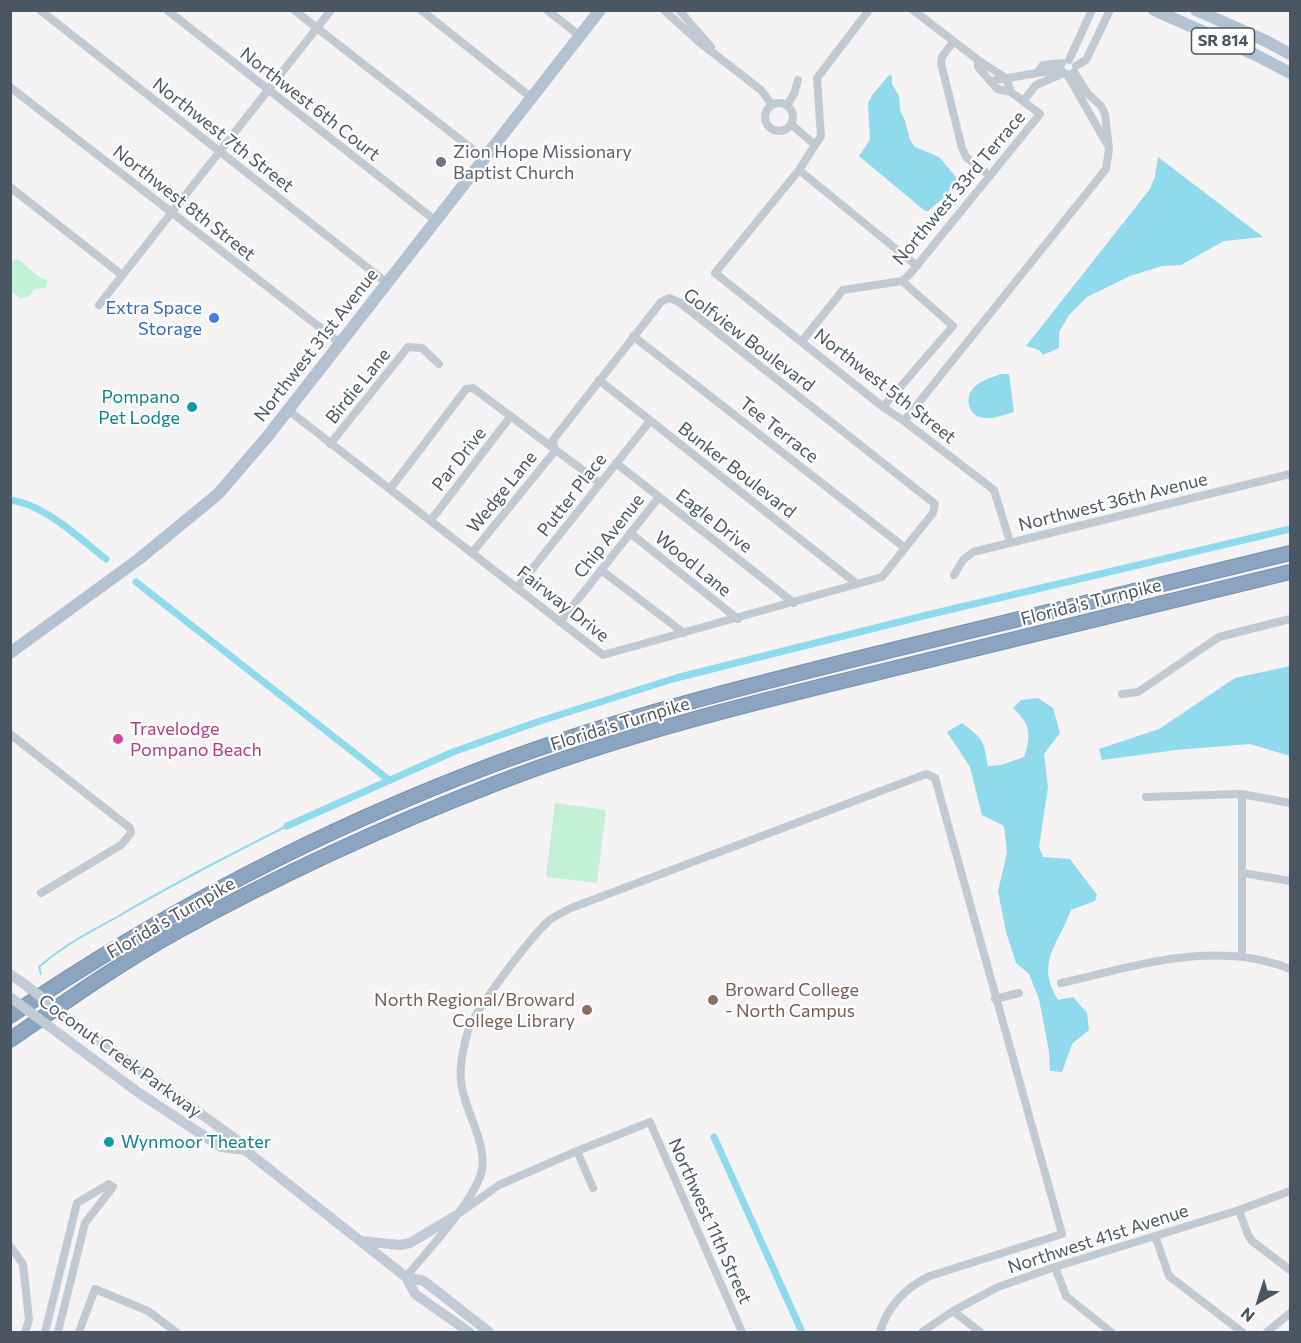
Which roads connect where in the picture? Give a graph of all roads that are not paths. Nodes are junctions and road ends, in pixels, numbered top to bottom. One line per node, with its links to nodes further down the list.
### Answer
1 (40, 10): 37 (street, Northwest 7th Street)
2 (166, 10): 28 (street, Northwest 6th Court)
3 (294, 10): 16 (street)
4 (332, 10): 16 (street)
5 (421, 10): 30 (street)
6 (547, 10): 17 (street)
7 (600, 10): 17 (main road, Northwest 31st Avenue)
8 (664, 10): 20 (street)
9 (679, 10): 20 (street)
10 (869, 10): 35 (street)
11 (914, 10): 18 (street)
12 (1092, 10): 22 (street)
13 (1110, 10): 22 (street)
14 (1154, 10): 23 (main road, SR 814)
15 (1196, 10): 19 (main road, SR 814)
16 (317, 29): 28 (street); 38 (street)
17 (580, 36): 30 (main road, Northwest 31st Avenue)
18 (953, 42): 21 (street); 40 (street)
19 (1290, 54)
20 (720, 57): 32 (street)
21 (978, 60): 24 (street); 26 (street)
22 (1068, 68): 24 (street); 31 (street); 36 (street); 36 (street)
23 (1290, 73)
24 (1006, 78): 26 (street); 29 (street, Northwest 33rd Terrace)
25 (798, 80): 33 (street)
26 (990, 81): 29 (street)
27 (10, 87): 42 (street, Northwest 8th Street)
28 (268, 90): 37 (street); 43 (street, Northwest 6th Court)
29 (1011, 92): 31 (street, Northwest 33rd Terrace)
30 (532, 98): 38 (main road, Northwest 31st Avenue)
31 (1024, 100): 40 (street, Northwest 33rd Terrace)
32 (772, 105): 33 (street); 34 (street)
33 (787, 105): 34 (street)
34 (792, 125): 35 (street)
35 (816, 145): 39 (street)
36 (1107, 146): 58 (street)
37 (220, 152): 42 (street); 47 (street, Northwest 7th Street)
38 (485, 159): 43 (main road, Northwest 31st Avenue)
39 (799, 170): 44 (street); 50 (street, Northwest 5th Street)
40 (990, 176): 44 (street, Northwest 33rd Terrace)
41 (10, 187): 45 (street)
42 (171, 213): 45 (street); 51 (street, Northwest 8th Street)
43 (436, 221): 47 (main road, Northwest 31st Avenue)
44 (917, 266): 46 (street, Northwest 33rd Terrace)
45 (122, 275): 48 (street)
46 (902, 281): 50 (street, Northwest 33rd Terrace); 54 (street)
47 (387, 283): 51 (main road, Northwest 31st Avenue)
48 (99, 305)
49 (633, 336): 53 (street, Golfview Boulevard); 66 (street, Golfview Boulevard); 70 (street, Tee Terrace)
50 (802, 341): 54 (street, Northwest 5th Street)
51 (340, 343): 55 (main road, Northwest 31st Avenue)
52 (439, 364): 59 (street, Birdie Lane)
53 (599, 380): 57 (street, Bunker Boulevard); 60 (street, Golfview Boulevard)
54 (883, 407): 58 (street, Northwest 5th Street)
55 (288, 410): 59 (street, Fairway Drive); 83 (main road, Northwest 31st Avenue)
56 (511, 416): 60 (street); 64 (street); 67 (street, Par Drive)
57 (650, 421): 61 (street, Putter Place); 76 (street, Bunker Boulevard)
58 (904, 421): 69 (street, Northwest 5th Street)
59 (330, 444): 64 (street, Fairway Drive)
60 (555, 451): 63 (street); 71 (street, Wedge Lane)
61 (616, 463): 63 (street, Putter Place); 65 (street, Eagle Drive)
62 (1290, 474): 69 (street, Northwest 36th Avenue)
63 (600, 483): 77 (street, Putter Place)
64 (390, 489): 67 (street, Fairway Drive)
65 (659, 497): 68 (street, Chip Avenue); 78 (street, Eagle Drive)
66 (935, 504): 70 (street, Fairway Drive)
67 (431, 520): 71 (street, Fairway Drive)
68 (630, 533): 73 (street, Chip Avenue); 79 (street, Wood Lane)
69 (1010, 542): 75 (street, Northwest 36th Avenue)
70 (905, 548): 76 (street, Fairway Drive)
71 (472, 553): 77 (street, Fairway Drive)
72 (1290, 553): 99 (highway, Florida's Turnpike)
73 (601, 570): 81 (street, Chip Avenue); 82 (street)
74 (1290, 572): 100 (highway, Florida's Turnpike)
75 (954, 575)
76 (856, 584): 78 (street, Fairway Drive)
77 (517, 588): 81 (street, Fairway Drive)
78 (794, 603): 79 (street, Fairway Drive)
79 (738, 619): 82 (street, Fairway Drive)
80 (1290, 619): 84 (street)
81 (560, 622): 82 (street, Fairway Drive)
82 (684, 633)
83 (10, 653)
84 (1122, 694)
85 (10, 734): 91 (street)
86 (1242, 794): 87 (street); 88 (street); 89 (street)
87 (1146, 797)
88 (1290, 803)
89 (1243, 873): 90 (street); 92 (street)
90 (1290, 881)
91 (41, 893)
92 (1242, 956): 93 (street); 95 (street)
93 (1290, 969)
94 (10, 974): 101 (main road, Coconut Creek Parkway, bridge)
95 (1061, 983)
96 (1019, 993): 98 (street)
97 (10, 997): 101 (main road, Coconut Creek Parkway, bridge)
98 (995, 999): 103 (street); 131 (street)
99 (10, 1016)
100 (10, 1040)
101 (245, 1150): 114 (main road, Coconut Creek Parkway)
102 (577, 1151): 104 (street); 105 (street); 130 (street, Northwest 11th Street)
103 (477, 1184): 104 (street); 109 (street)
104 (499, 1185): 109 (street)
105 (593, 1188)
106 (1290, 1191): 108 (street, Northwest 41st Avenue)
107 (93, 1193): 110 (street); 110 (street); 111 (street)
108 (1239, 1210): 113 (street, Northwest 41st Avenue); 119 (street)
109 (455, 1216): 114 (main road); 120 (street)
110 (89, 1218): 112 (street)
111 (71, 1223): 112 (street); 116 (street)
112 (83, 1229): 117 (street)
113 (1155, 1236): 118 (street, Northwest 41st Avenue); 135 (street)
114 (360, 1241): 120 (main road, Coconut Creek Parkway)
115 (10, 1246): 123 (street)
116 (63, 1257): 117 (street); 124 (street)
117 (75, 1263): 125 (street)
118 (1055, 1267): 121 (street, Northwest 41st Avenue); 134 (street)
119 (1290, 1270)
120 (406, 1277): 128 (main road, Coconut Creek Parkway); 129 (main road, Coconut Creek Parkway)
121 (953, 1311): 132 (street, Northwest 41st Avenue); 133 (street)
122 (1290, 1313): 136 (street)
123 (25, 1332)
124 (45, 1332)
125 (58, 1332)
126 (79, 1332): 127 (street)
127 (176, 1332)
128 (469, 1332)
129 (489, 1332)
130 (742, 1332)
131 (880, 1332)
132 (922, 1332)
133 (980, 1332)
134 (1111, 1332)
135 (1242, 1332)
136 (1267, 1332)

